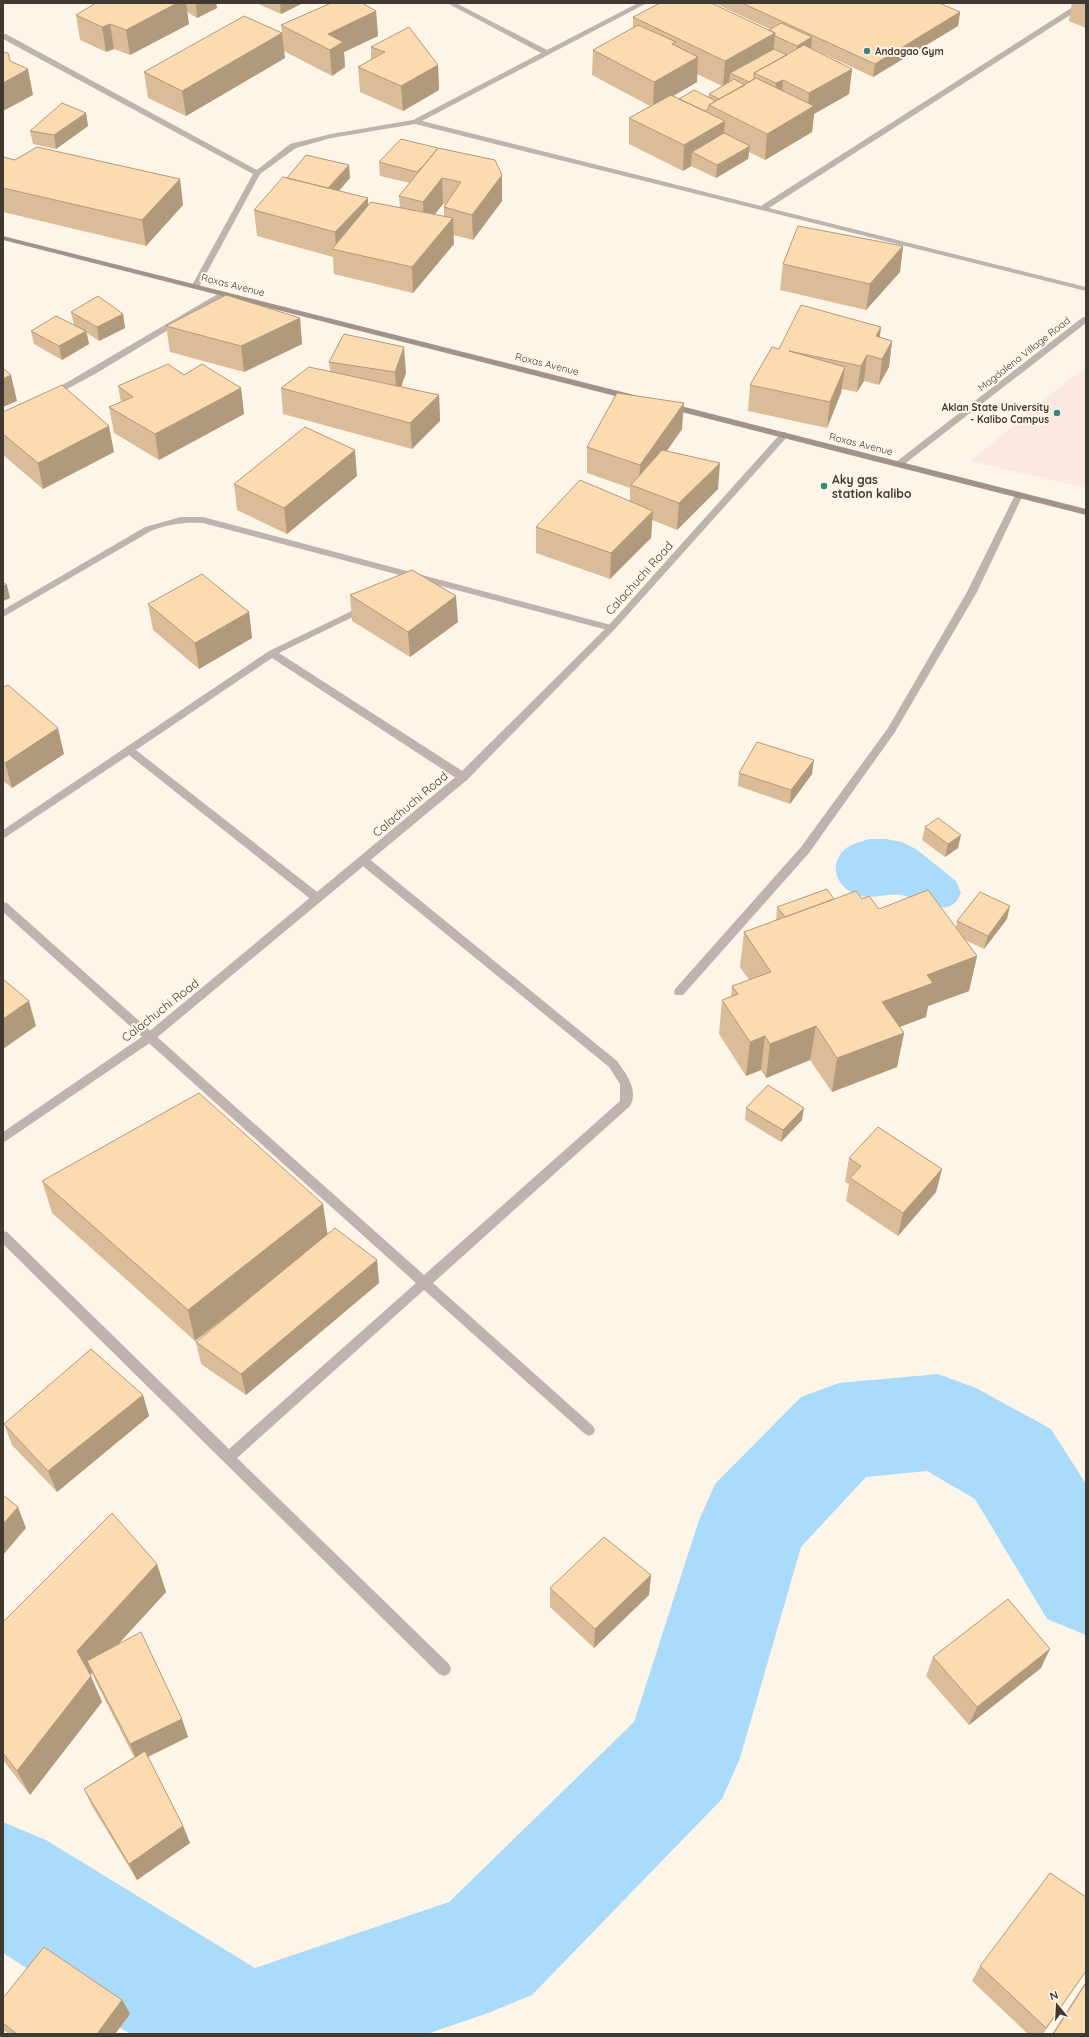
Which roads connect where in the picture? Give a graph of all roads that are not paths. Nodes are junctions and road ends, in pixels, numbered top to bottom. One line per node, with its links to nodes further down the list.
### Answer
1 (451, 3): 5 (street)
2 (643, 3): 5 (street)
3 (1084, 3): 8 (street)
4 (3, 36): 7 (street)
5 (546, 53): 6 (street)
6 (415, 122): 7 (street); 8 (street)
7 (258, 173): 10 (street)
8 (762, 209): 11 (street)
9 (3, 238): 10 (main road, Roxas Avenue)
10 (195, 286): 12 (main road, Roxas Avenue)
11 (1086, 289)
12 (224, 294): 14 (street); 15 (main road, Roxas Avenue)
13 (1086, 319): 18 (street, Magdalena Village Road)
14 (44, 398)
15 (646, 400)
16 (661, 404): 17 (main road, Roxas Avenue)
17 (784, 435): 18 (main road, Roxas Avenue); 25 (street, Calachuchi Road)
18 (899, 464): 19 (main road, Roxas Avenue)
19 (1019, 495): 20 (main road, Roxas Avenue); 33 (street)
20 (1086, 512)
21 (424, 578): 22 (street); 24 (street); 25 (street)
22 (411, 585)
23 (376, 602): 26 (street)
24 (3, 614)
25 (611, 628): 28 (street, Calachuchi Road)
26 (272, 653): 27 (street); 28 (street)
27 (129, 750): 29 (street); 31 (street)
28 (463, 777): 30 (street, Calachuchi Road)
29 (3, 835)
30 (363, 860): 31 (street, Calachuchi Road); 37 (street)
31 (317, 898): 34 (street, Calachuchi Road)
32 (3, 906): 34 (street)
33 (679, 992)
34 (150, 1037): 35 (street, Calachuchi Road); 37 (street)
35 (3, 1138)
36 (3, 1236): 39 (street)
37 (425, 1283): 38 (street); 39 (street)
38 (590, 1430)
39 (229, 1457): 40 (street)
40 (444, 1669)

